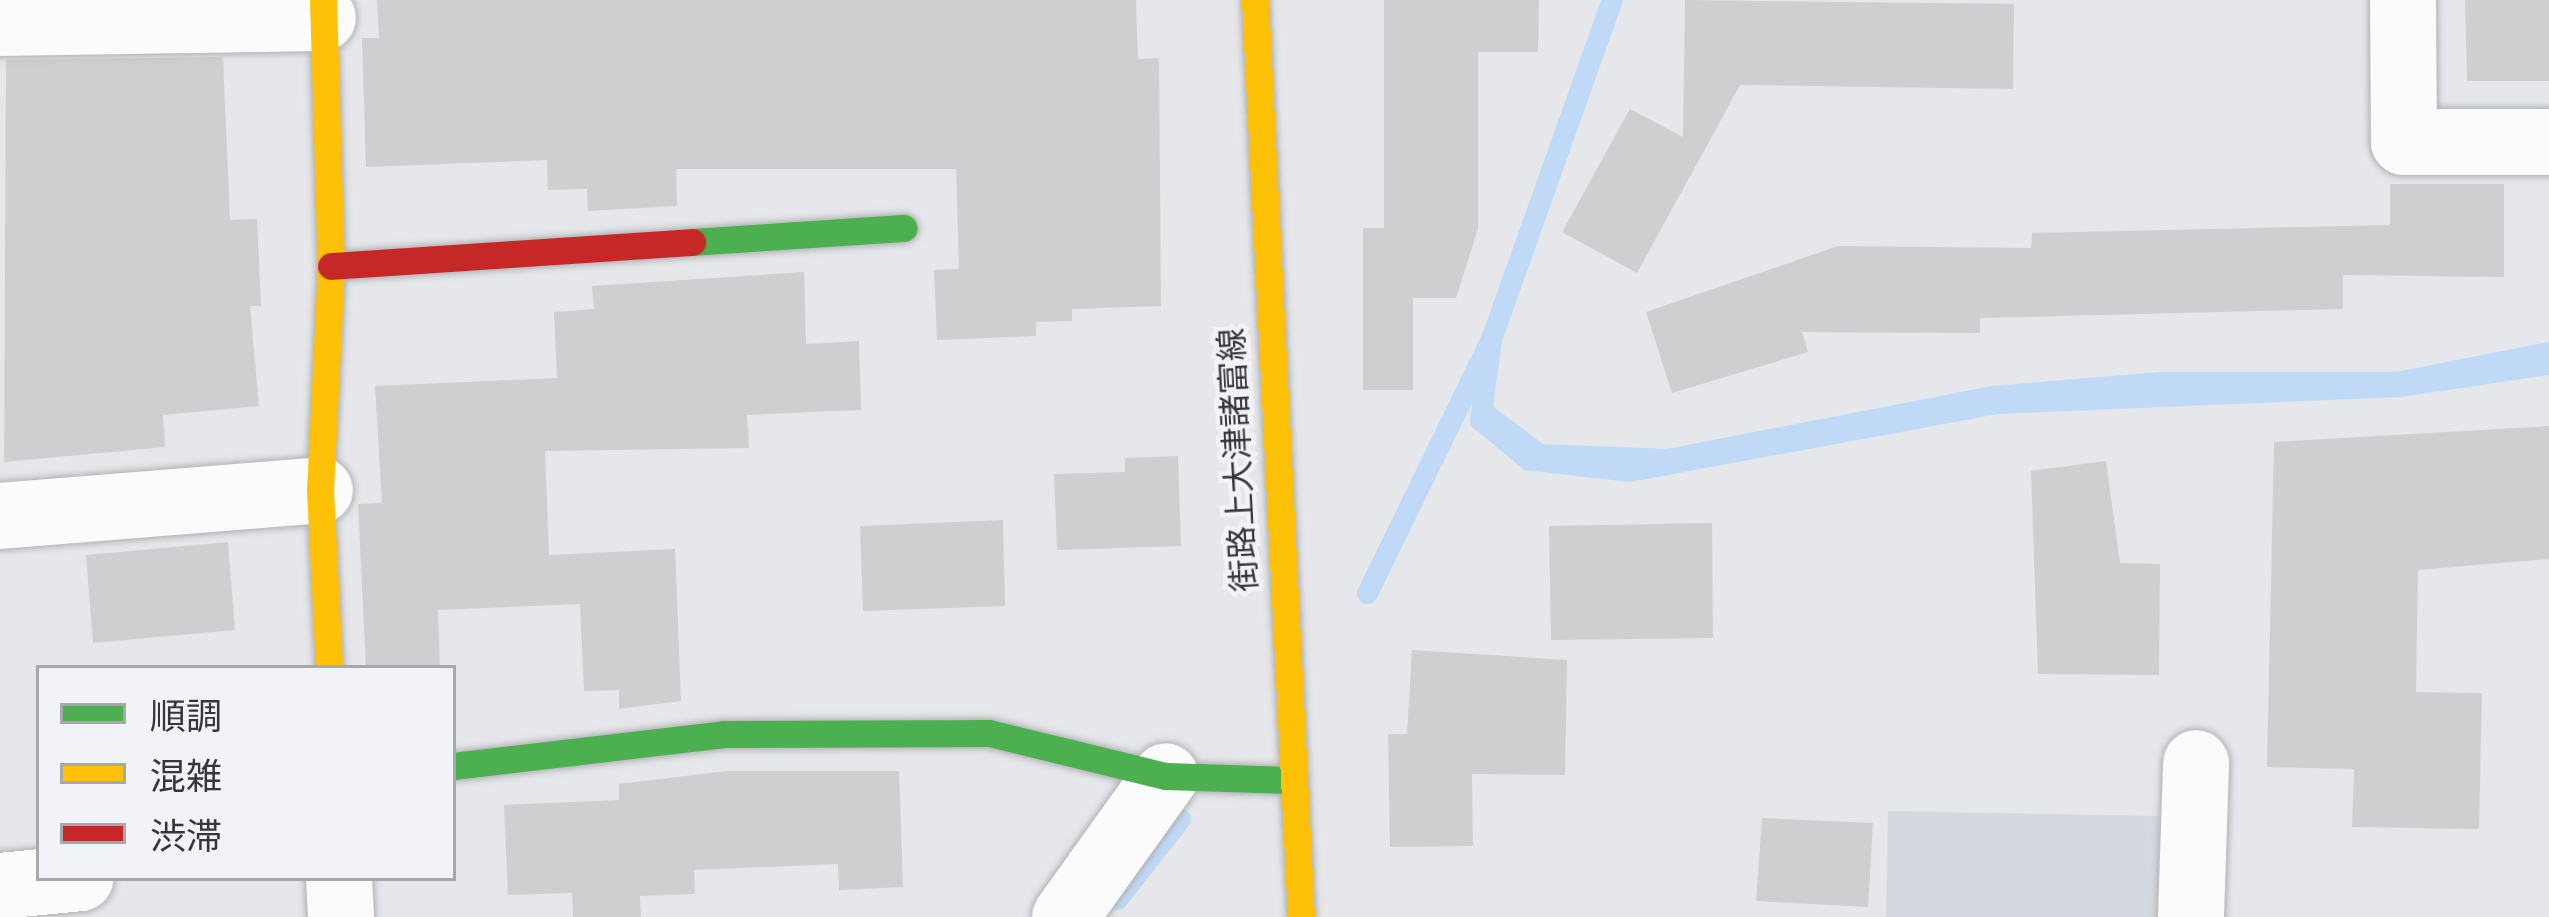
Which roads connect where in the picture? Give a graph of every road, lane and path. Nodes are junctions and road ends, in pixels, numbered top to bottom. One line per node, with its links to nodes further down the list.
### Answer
1 (1255, 0): 14 (street, 街路上大津諸富線)
2 (2403, 0): 5 (street)
3 (323, 9): 4 (street); 7 (street)
4 (0, 23)
5 (2549, 142)
6 (904, 228): 7 (street)
7 (332, 266): 8 (street)
8 (320, 490): 9 (street); 10 (street)
9 (0, 516)
10 (328, 665)
11 (2196, 763): 21 (street)
12 (456, 766): 13 (street)
13 (1166, 776): 14 (street); 19 (street)
14 (1289, 780): 20 (street, 街路上大津諸富線)
15 (51, 881): 17 (street)
16 (339, 881): 18 (street)
17 (0, 886)
18 (341, 917)
19 (1065, 917)
20 (1301, 917)
21 (2191, 917)

